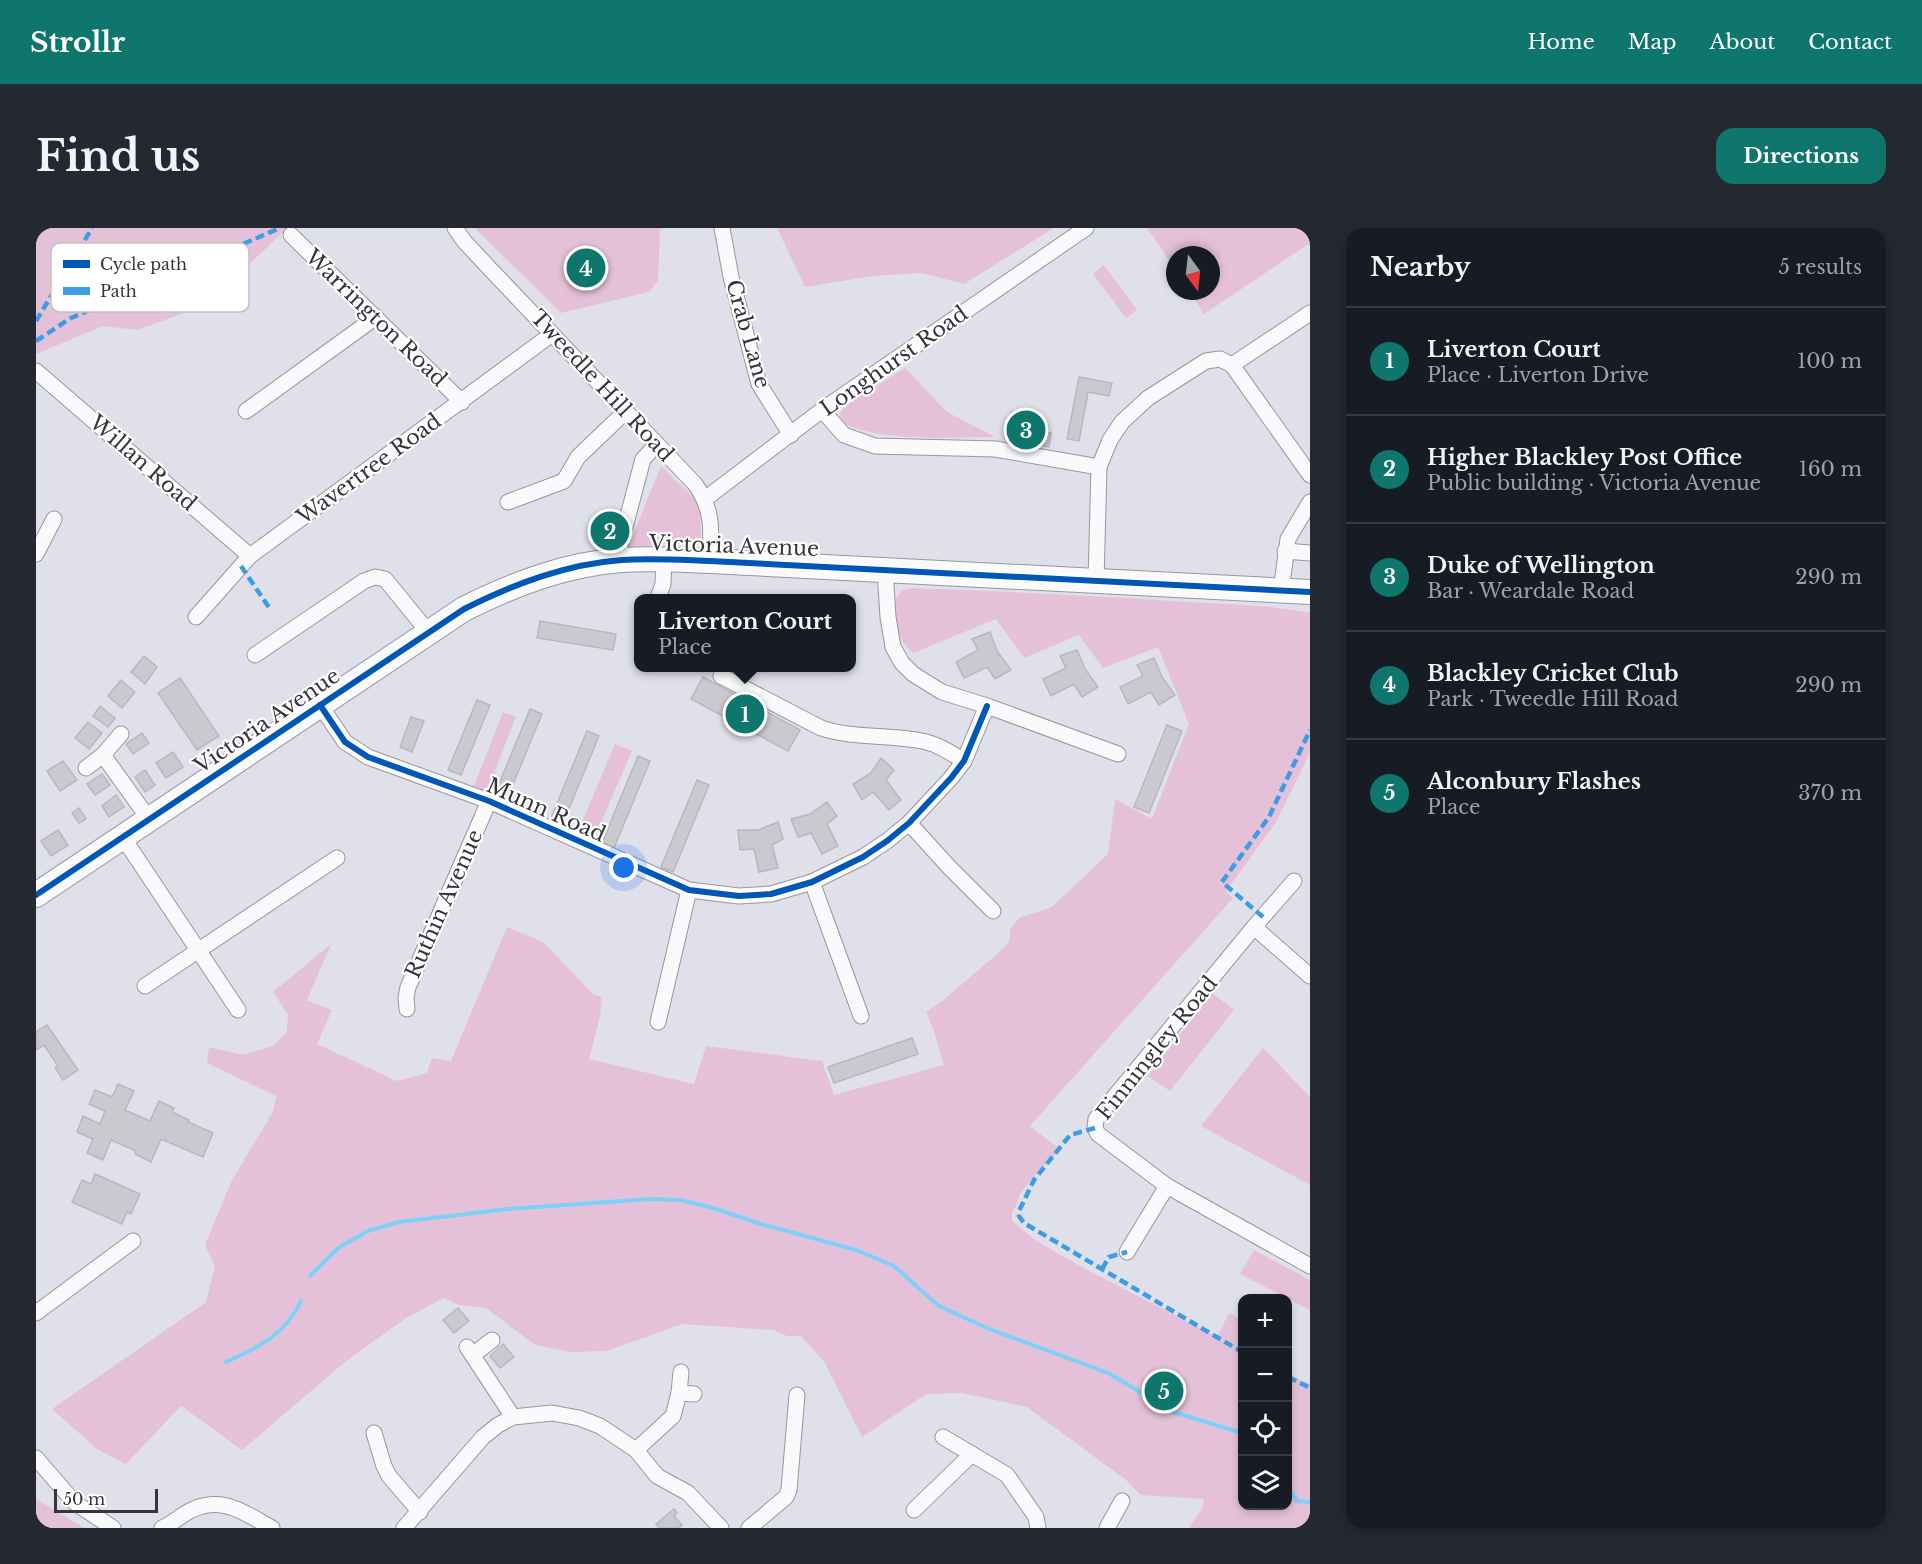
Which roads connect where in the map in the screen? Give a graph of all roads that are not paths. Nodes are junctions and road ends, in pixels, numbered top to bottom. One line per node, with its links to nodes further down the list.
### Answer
1 (455, 228): 7 (street, Tweedle Hill Road)
2 (722, 228): 14 (street, Crab Lane)
3 (1086, 228): 11 (street, Longhurst Road)
4 (291, 235): 6 (street, Warrington Road)
5 (1310, 314): 8 (street)
6 (376, 317): 10 (street, Warrington Road); 12 (street)
7 (552, 334): 10 (street, Wavertree Road); 13 (street, Tweedle Hill Road)
8 (1233, 365): 16 (street); 17 (street)
9 (36, 371): 25 (street, Willan Road)
10 (462, 402): 25 (street, Wavertree Road)
11 (822, 410): 14 (street, Longhurst Road); 16 (street)
12 (246, 411)
13 (625, 412): 15 (street, Tweedle Hill Road); 19 (street)
14 (791, 435): 18 (street, Longhurst Road)
15 (657, 444): 18 (street, Tweedle Hill Road); 27 (street)
16 (1099, 467): 30 (street)
17 (1310, 475)
18 (705, 499): 28 (street, Tweedle Hill Road)
19 (508, 502)
20 (1310, 502): 22 (street)
21 (54, 519): 24 (street)
22 (1285, 551): 23 (street); 31 (street)
23 (1310, 553)
24 (36, 554)
25 (250, 556): 34 (street, Wavertree Road)
26 (664, 559): 27 (main road, Victoria Avenue); 28 (main road, Victoria Avenue); 33 (street)
27 (621, 560): 35 (main road, Victoria Avenue)
28 (710, 561): 29 (main road, Victoria Avenue)
29 (885, 570): 30 (main road, Victoria Avenue); 39 (street)
30 (1096, 581): 31 (main road, Victoria Avenue)
31 (1281, 591): 32 (main road, Victoria Avenue)
32 (1310, 592)
33 (659, 594)
34 (196, 616)
35 (429, 633): 36 (street); 38 (main road, Victoria Avenue)
36 (255, 654)
37 (721, 676): 43 (street)
38 (320, 705): 45 (street, Munn Road); 46 (main road, Victoria Avenue)
39 (987, 706): 41 (street); 43 (street, Munn Road)
40 (120, 734): 42 (street)
41 (1118, 754)
42 (103, 755): 44 (street); 46 (street)
43 (964, 761): 47 (street, Munn Road)
44 (86, 768)
45 (489, 801): 52 (street, Munn Road); 59 (street, Ruthin Avenue)
46 (148, 819): 48 (main road, Victoria Avenue)
47 (909, 823): 51 (street, Munn Road); 54 (street)
48 (122, 836): 53 (main road, Victoria Avenue); 56 (street)
49 (337, 858): 56 (street)
50 (1294, 881): 55 (street, Finningley Road)
51 (812, 882): 52 (street, Munn Road); 61 (street)
52 (689, 890): 62 (street)
53 (36, 895)
54 (993, 911)
55 (1254, 927): 57 (street); 63 (street, Finningley Road)
56 (198, 950): 58 (street); 60 (street)
57 (1310, 976)
58 (145, 986)
59 (407, 1009)
60 (238, 1010)
61 (861, 1016)
62 (658, 1022)
63 (1167, 1186): 65 (street); 66 (street, Finningley Road)
64 (133, 1241): 67 (street)
65 (1127, 1252)
66 (1310, 1266)
67 (36, 1313)
68 (492, 1340): 71 (street)
69 (681, 1372): 74 (street)
70 (797, 1395): 85 (street)
71 (513, 1417): 74 (street); 79 (street)
72 (374, 1433): 79 (street)
73 (943, 1437): 75 (street)
74 (636, 1450): 84 (street)
75 (972, 1455): 78 (street); 86 (street)
76 (36, 1458): 80 (street)
77 (1122, 1501): 87 (street)
78 (914, 1510)
79 (420, 1512): 83 (street)
80 (113, 1528)
81 (162, 1528): 82 (street)
82 (272, 1528)
83 (404, 1528)
84 (721, 1528)
85 (749, 1528)
86 (1038, 1528)
87 (1107, 1528)

